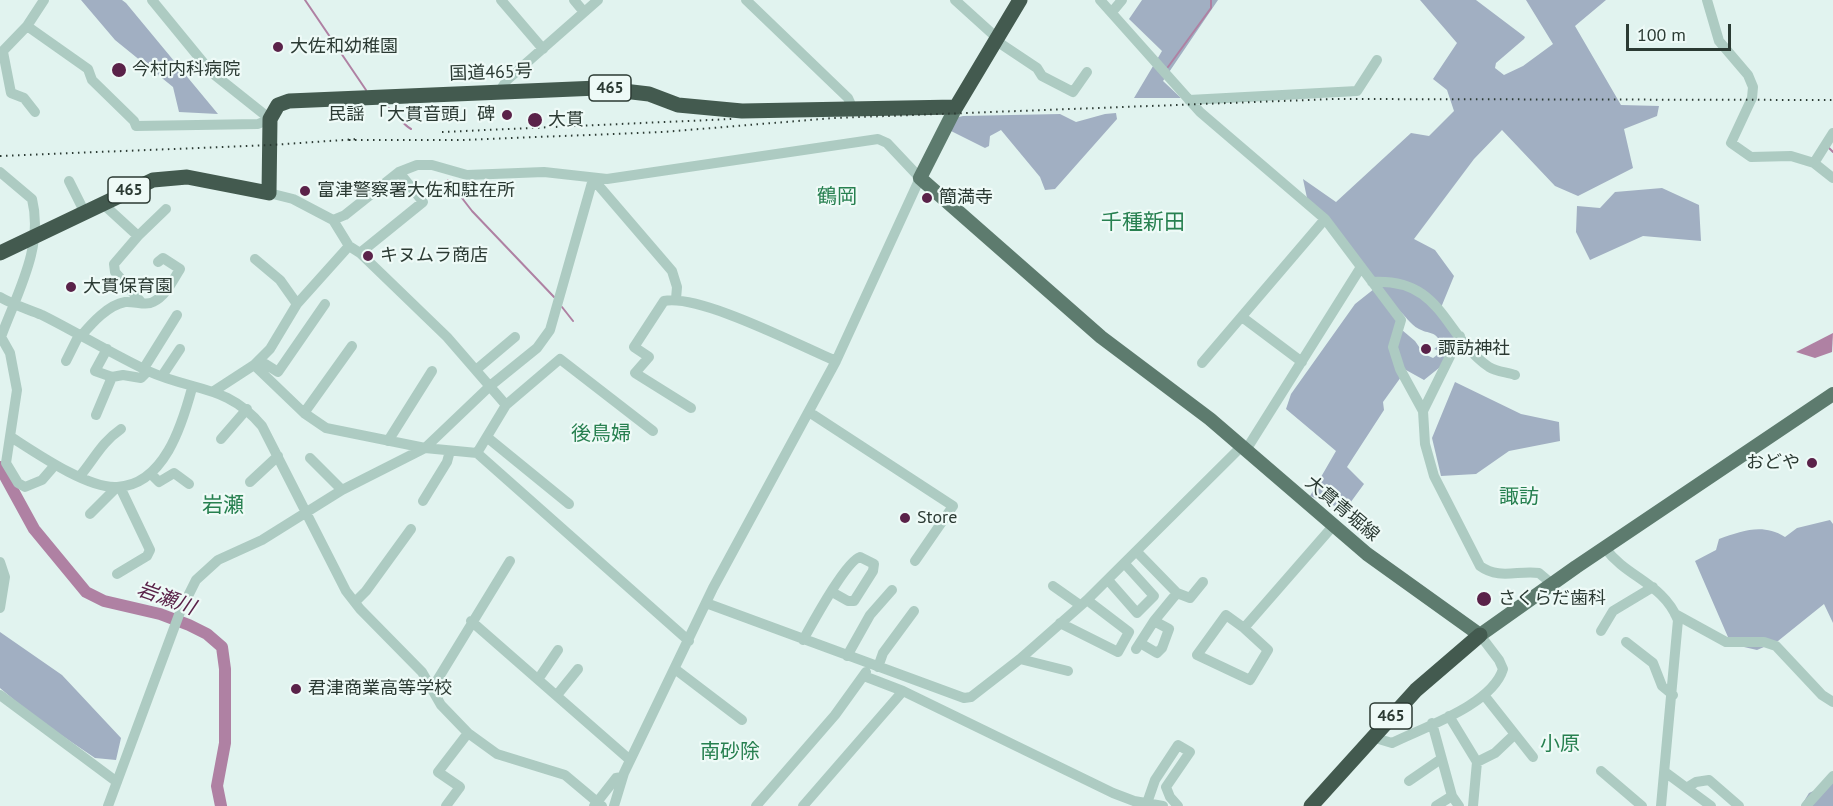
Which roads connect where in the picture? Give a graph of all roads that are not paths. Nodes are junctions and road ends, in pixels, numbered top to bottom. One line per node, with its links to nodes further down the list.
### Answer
1 (44, 0): 14 (street)
2 (152, 0): 25 (street)
3 (501, 0): 16 (street)
4 (574, 0): 12 (street)
5 (598, 0): 12 (street)
6 (746, 0): 22 (street)
7 (955, 0): 15 (street)
8 (1020, 0): 15 (highway)
9 (1100, 0): 13 (street)
10 (1122, 0): 13 (street)
11 (1707, 0): 27 (street)
12 (584, 12): 16 (street)
13 (1112, 12): 21 (street)
14 (27, 26): 17 (street); 25 (street)
15 (996, 39): 19 (street); 23 (highway)
16 (543, 49): 20 (street)
17 (1, 53): 24 (street)
18 (1377, 60): 21 (street)
19 (1087, 72)
20 (499, 92): 22 (highway, 国道465号 / 465); 25 (highway, 国道465号 / 465)
21 (1189, 100): 38 (street)
22 (852, 107): 23 (highway, 国道465号 / 465)
23 (956, 107): 30 (main road)
24 (35, 112)
25 (270, 119): 34 (highway)
26 (1833, 133): 27 (street)
27 (1814, 163): 31 (street)
28 (0, 172): 40 (street)
29 (399, 172): 32 (street); 39 (street); 44 (street)
30 (921, 178): 32 (street); 64 (street); 92 (main road, 大貫青堀線)
31 (1833, 178)
32 (592, 179): 50 (street); 74 (street)
33 (69, 181): 37 (street)
34 (269, 193): 35 (highway, 465); 39 (street)
35 (102, 203): 37 (highway, 465); 41 (street)
36 (166, 209): 41 (street)
37 (84, 211): 40 (highway, 465)
38 (1325, 219): 47 (street); 56 (street)
39 (333, 220): 42 (street)
40 (35, 236): 43 (highway, 465); 52 (street)
41 (138, 236): 51 (street)
42 (349, 246): 44 (street); 53 (street)
43 (0, 253)
44 (360, 254): 69 (street)
45 (255, 259): 53 (street)
46 (158, 262): 51 (street)
47 (1361, 267): 48 (street); 66 (street)
48 (1372, 282): 58 (street); 81 (street)
49 (0, 297): 52 (street)
50 (676, 299): 64 (street); 79 (street)
51 (141, 302): 57 (street)
52 (14, 303): 57 (street); 87 (street)
53 (297, 304): 65 (street)
54 (325, 304): 65 (street)
55 (177, 315): 68 (street)
56 (1242, 317): 66 (street); 67 (street)
57 (80, 336): 61 (street); 63 (street)
58 (1460, 336): 71 (street); 81 (street)
59 (515, 337): 69 (street)
60 (352, 346): 83 (street)
61 (106, 349): 68 (street); 73 (street)
62 (180, 349): 72 (street)
63 (66, 360)
64 (836, 361): 82 (street)
65 (257, 362): 76 (street); 83 (street)
66 (1302, 362): 92 (street)
67 (1202, 363)
68 (146, 369): 72 (street); 73 (street)
69 (477, 369): 74 (street)
70 (432, 371): 90 (street)
71 (1515, 375)
72 (162, 376): 75 (street)
73 (112, 378): 84 (street)
74 (490, 386): 78 (street); 91 (street)
75 (192, 388): 76 (street); 98 (street)
76 (214, 391): 80 (street)
77 (1833, 394): 110 (main road)
78 (506, 405): 86 (street); 88 (street)
79 (691, 408)
80 (247, 409): 89 (street); 95 (street)
81 (1423, 411): 119 (street)
82 (809, 412): 113 (street); 126 (street)
83 (304, 413): 90 (street)
84 (96, 415)
85 (121, 429): 99 (street)
86 (653, 431)
87 (10, 437): 97 (street); 97 (street)
88 (488, 438): 94 (street); 105 (street)
89 (221, 439)
90 (388, 441): 91 (street)
91 (425, 448): 93 (street); 103 (street)
92 (1244, 448): 108 (main road, 大貫青堀線); 111 (street)
93 (450, 451): 94 (street); 104 (street)
94 (477, 453): 138 (street)
95 (278, 456): 100 (street); 106 (street)
96 (310, 458): 103 (street)
97 (56, 465): 99 (street)
98 (151, 474): 101 (street); 102 (street)
99 (80, 476): 102 (street)
100 (250, 482)
101 (189, 484)
102 (118, 487): 107 (street); 116 (street)
103 (342, 490): 106 (street)
104 (423, 501)
105 (569, 504)
106 (308, 513): 125 (street); 171 (street)
107 (90, 514)
108 (1333, 526): 134 (street); 136 (main road, 大貫青堀線)
109 (411, 529): 125 (street)
110 (1605, 548): 119 (main road); 121 (street)
111 (1137, 552): 115 (street); 124 (street)
112 (510, 561): 131 (street)
113 (915, 561)
114 (0, 562): 128 (street)
115 (1125, 564): 117 (street); 117 (street)
116 (117, 574)
117 (1108, 580): 127 (street)
118 (1203, 582): 124 (street)
119 (1552, 584): 136 (main road)
120 (1053, 586): 127 (street)
121 (1653, 586): 130 (street); 135 (street)
122 (892, 590): 141 (street)
123 (832, 592): 137 (street)
124 (1177, 593): 132 (street)
125 (355, 602): 149 (street)
126 (706, 603): 137 (street); 138 (street)
127 (1084, 603): 133 (street); 133 (street)
128 (0, 608)
129 (914, 611): 143 (street)
130 (1675, 614): 154 (street); 155 (street)
131 (471, 621): 148 (street); 149 (street)
132 (1154, 621): 132 (street)
133 (1060, 623): 142 (street)
134 (1244, 628): 134 (street)
135 (1601, 631)
136 (1480, 635): 153 (street); 161 (highway, 465)
137 (803, 640): 141 (street)
138 (689, 641): 145 (street)
139 (1626, 642): 154 (street)
140 (558, 650): 148 (street)
141 (847, 656): 143 (street)
142 (1020, 659): 143 (street); 146 (street)
143 (875, 666): 147 (street)
144 (578, 669): 152 (street)
145 (675, 669): 157 (street); 164 (street)
146 (1068, 671)
147 (864, 676): 150 (street); 179 (street)
148 (538, 678): 152 (street)
149 (433, 687): 159 (street)
150 (903, 691): 174 (street); 180 (street)
151 (0, 695): 171 (street)
152 (557, 695): 164 (street)
153 (1484, 695): 156 (street); 160 (street)
154 (1673, 695): 167 (street)
155 (1833, 702)
156 (1449, 716): 158 (street); 165 (street)
157 (742, 720)
158 (1432, 723): 161 (street); 163 (street)
159 (468, 733): 175 (street); 177 (street)
160 (1514, 735): 162 (street); 165 (street)
161 (1372, 737): 183 (highway, 465)
162 (1533, 757)
163 (1441, 759): 170 (street); 173 (street)
164 (630, 760): 169 (street)
165 (1477, 762): 186 (street)
166 (1601, 771): 187 (street)
167 (1665, 772): 172 (street); 188 (street)
168 (1833, 776): 191 (street)
169 (622, 777): 175 (street); 178 (street)
170 (1409, 781)
171 (117, 782): 176 (street)
172 (1688, 787): 189 (street); 190 (street)
173 (1452, 796): 184 (street); 185 (street)
174 (1147, 803): 181 (street); 182 (street)
175 (598, 804)
176 (108, 806)
177 (446, 806)
178 (614, 806)
179 (756, 806)
180 (802, 806)
181 (1163, 806)
182 (1178, 806)
183 (1311, 806)
184 (1436, 806)
185 (1459, 806)
186 (1473, 806)
187 (1642, 806)
188 (1661, 806)
189 (1711, 806)
190 (1739, 806)
191 (1806, 806)

